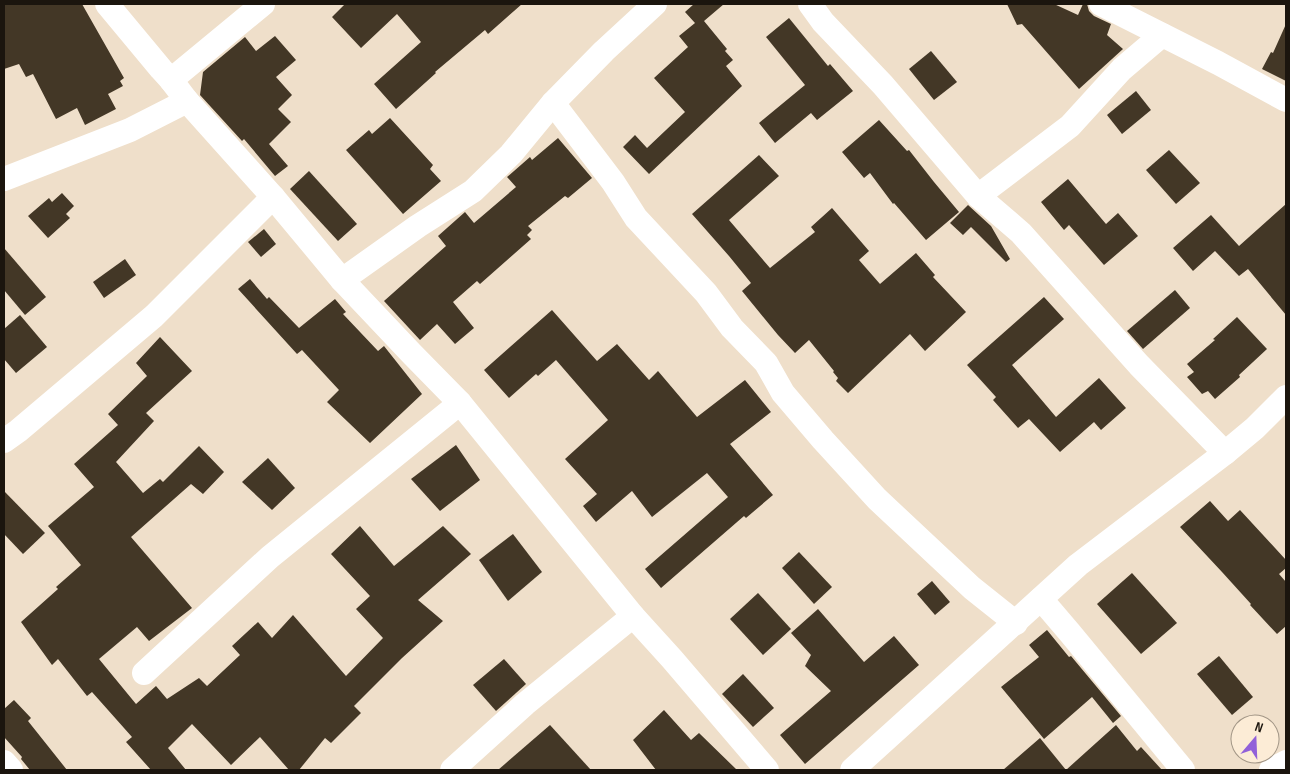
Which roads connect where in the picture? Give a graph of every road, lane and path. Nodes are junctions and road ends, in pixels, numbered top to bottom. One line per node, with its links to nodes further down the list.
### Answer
1 (107, 4): 7 (street)
2 (263, 4): 7 (street)
3 (654, 4): 10 (street)
4 (810, 4): 12 (street)
5 (1101, 4): 6 (street)
6 (1162, 34): 8 (street); 12 (street)
7 (171, 80): 9 (street)
8 (1286, 100)
9 (186, 101): 11 (street); 13 (street)
10 (553, 103): 14 (street); 21 (street)
11 (4, 179)
12 (978, 196): 18 (street)
13 (273, 197): 14 (street); 17 (street)
14 (342, 280): 16 (street)
15 (1286, 397): 18 (street)
16 (460, 402): 20 (street); 22 (street)
17 (4, 441)
18 (1225, 453): 19 (street)
19 (1041, 599): 21 (street); 29 (street)
20 (633, 616): 26 (street); 27 (street)
21 (1016, 623): 28 (street)
22 (144, 674)
23 (4, 762): 25 (street)
24 (1286, 762): 30 (street)
25 (11, 770)
26 (452, 770)
27 (767, 770)
28 (852, 770)
29 (1183, 770)
30 (1271, 770)

